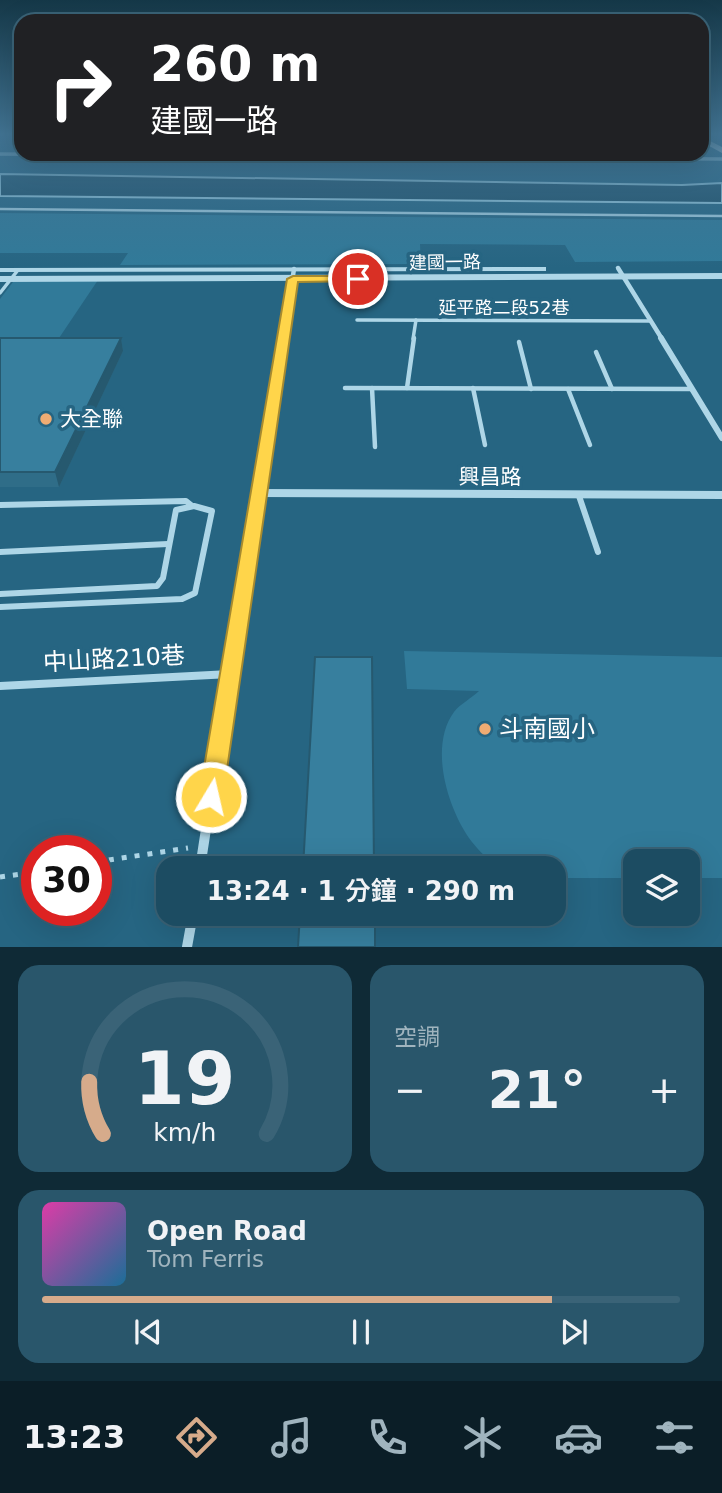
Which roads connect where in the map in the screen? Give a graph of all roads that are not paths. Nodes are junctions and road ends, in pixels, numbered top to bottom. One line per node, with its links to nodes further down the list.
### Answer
1 (0, 209): 2 (lane)
2 (722, 216)
3 (722, 268): 6 (street, 建國一路)
4 (0, 270): 5 (street, 建國一路)
5 (18, 270): 7 (street, 建國一路); 10 (lane)
6 (620, 272): 7 (street, 建國一路); 8 (street, 建國一路); 14 (street)
7 (293, 274): 10 (street, 建國一路); 29 (street)
8 (722, 276)
9 (0, 279): 10 (street, 建國一路)
10 (11, 279): 11 (lane)
11 (0, 293)
12 (357, 320): 13 (lane, 延平路二段52巷)
13 (416, 320): 14 (lane, 延平路二段52巷); 19 (lane)
14 (650, 321): 24 (street)
15 (519, 342): 21 (lane)
16 (596, 352): 23 (lane)
17 (345, 388): 18 (lane)
18 (372, 388): 19 (lane); 28 (lane)
19 (407, 388): 20 (lane)
20 (473, 388): 21 (lane); 26 (lane)
21 (531, 388): 22 (lane)
22 (568, 389): 23 (lane); 27 (lane)
23 (612, 389): 24 (lane)
24 (691, 389): 25 (street)
25 (722, 438)
26 (485, 445)
27 (590, 445)
28 (375, 447)
29 (258, 493): 31 (street, 興昌路); 39 (street)
30 (722, 495): 31 (street, 興昌路)
31 (579, 496): 36 (lane)
32 (0, 505): 33 (lane)
33 (191, 505): 34 (lane); 38 (lane)
34 (168, 544): 35 (lane); 37 (lane)
35 (0, 552)
36 (598, 552)
37 (0, 594)
38 (0, 607)
39 (230, 674): 40 (street, 中山路210巷); 41 (street)
40 (0, 686)
41 (202, 856)
42 (191, 926): 43 (street)
43 (187, 947)

